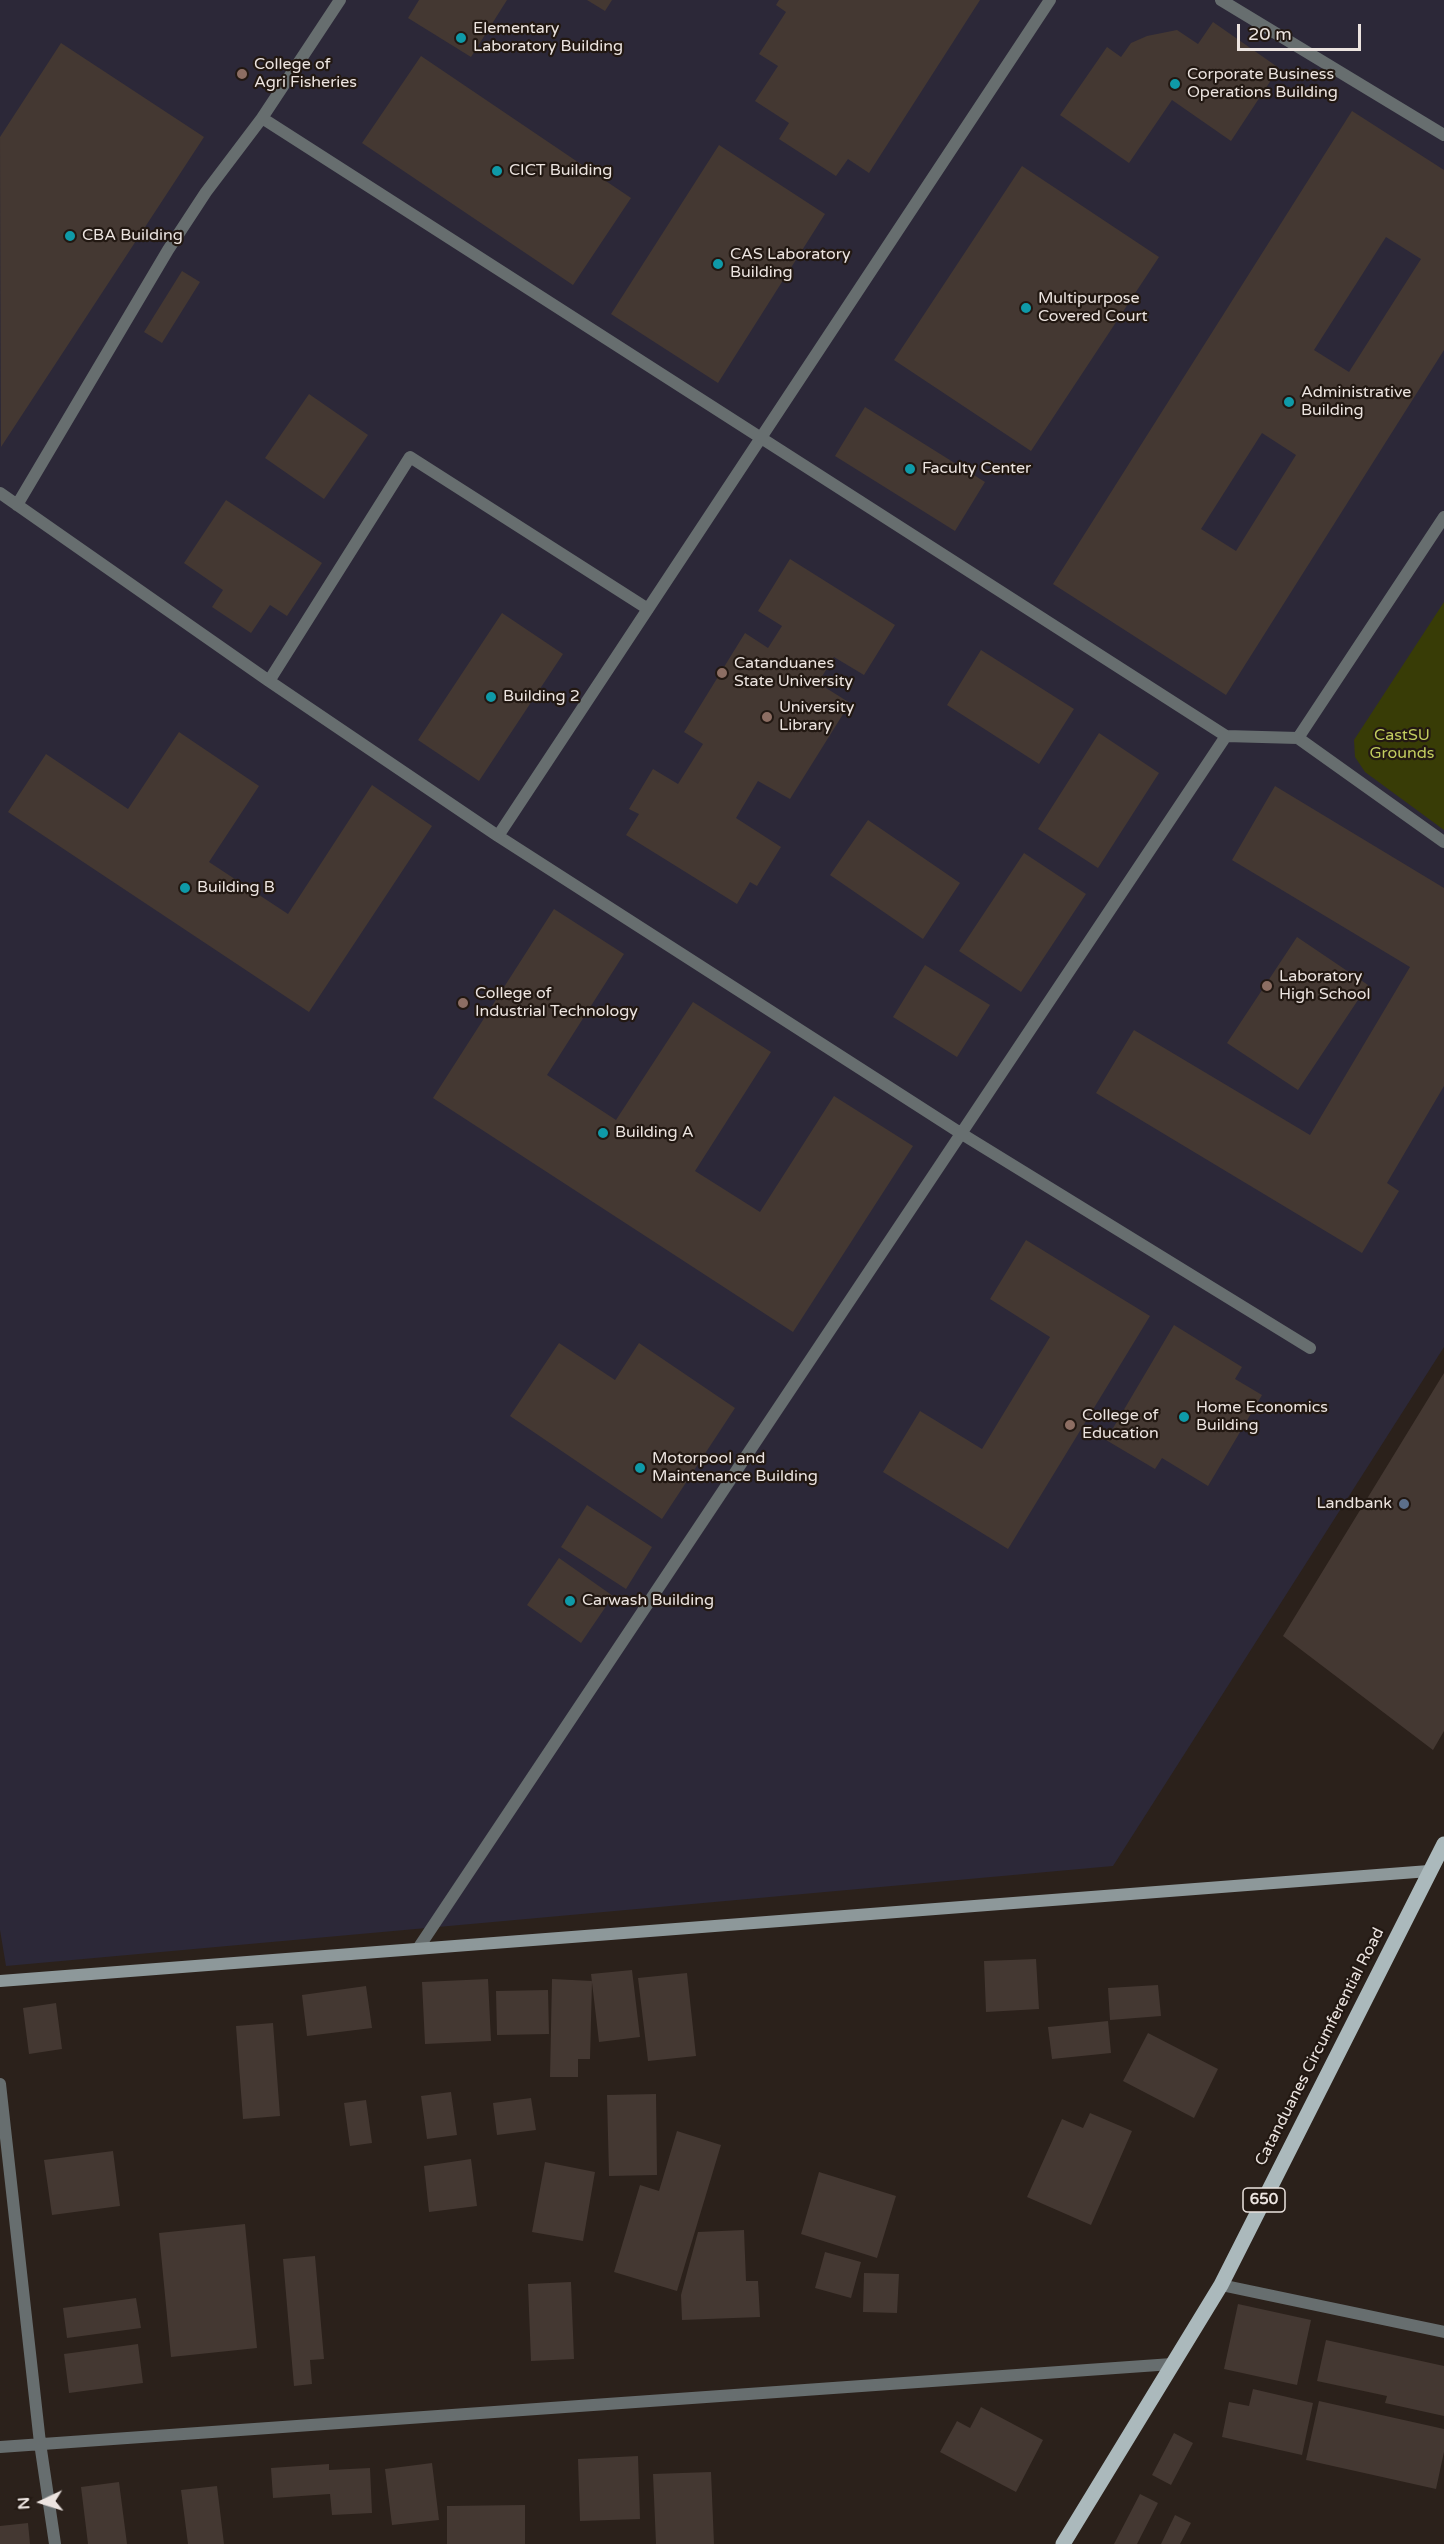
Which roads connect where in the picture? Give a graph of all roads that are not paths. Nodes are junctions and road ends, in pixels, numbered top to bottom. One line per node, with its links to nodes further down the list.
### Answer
1 (340, 0): 4 (street)
2 (1050, 0): 6 (street)
3 (1221, 0): 5 (street)
4 (262, 118): 6 (street); 8 (street)
5 (1444, 135)
6 (761, 438): 10 (street); 12 (street)
7 (0, 493): 8 (street)
8 (17, 505): 11 (street)
9 (1444, 517): 13 (street)
10 (648, 609): 11 (street); 14 (street)
11 (269, 681): 14 (street)
12 (1226, 736): 13 (street); 16 (street)
13 (1298, 738): 15 (street)
14 (498, 836): 16 (street)
15 (1444, 842)
16 (962, 1134): 17 (street); 20 (street)
17 (1310, 1348)
18 (1444, 1844): 19 (main road, Catanduanes Circumferential Road / 650)
19 (1429, 1871): 20 (street); 23 (main road, Catanduanes Circumferential Road / 650)
20 (419, 1947): 21 (street)
21 (0, 1981)
22 (0, 2084): 26 (street)
23 (1221, 2285): 24 (street); 25 (main road, Catanduanes Circumferential Road / 650)
24 (1444, 2332)
25 (1172, 2364): 26 (street); 29 (main road, Catanduanes Circumferential Road / 650)
26 (40, 2443): 27 (street); 28 (street)
27 (0, 2447)
28 (55, 2544)
29 (1063, 2544)

